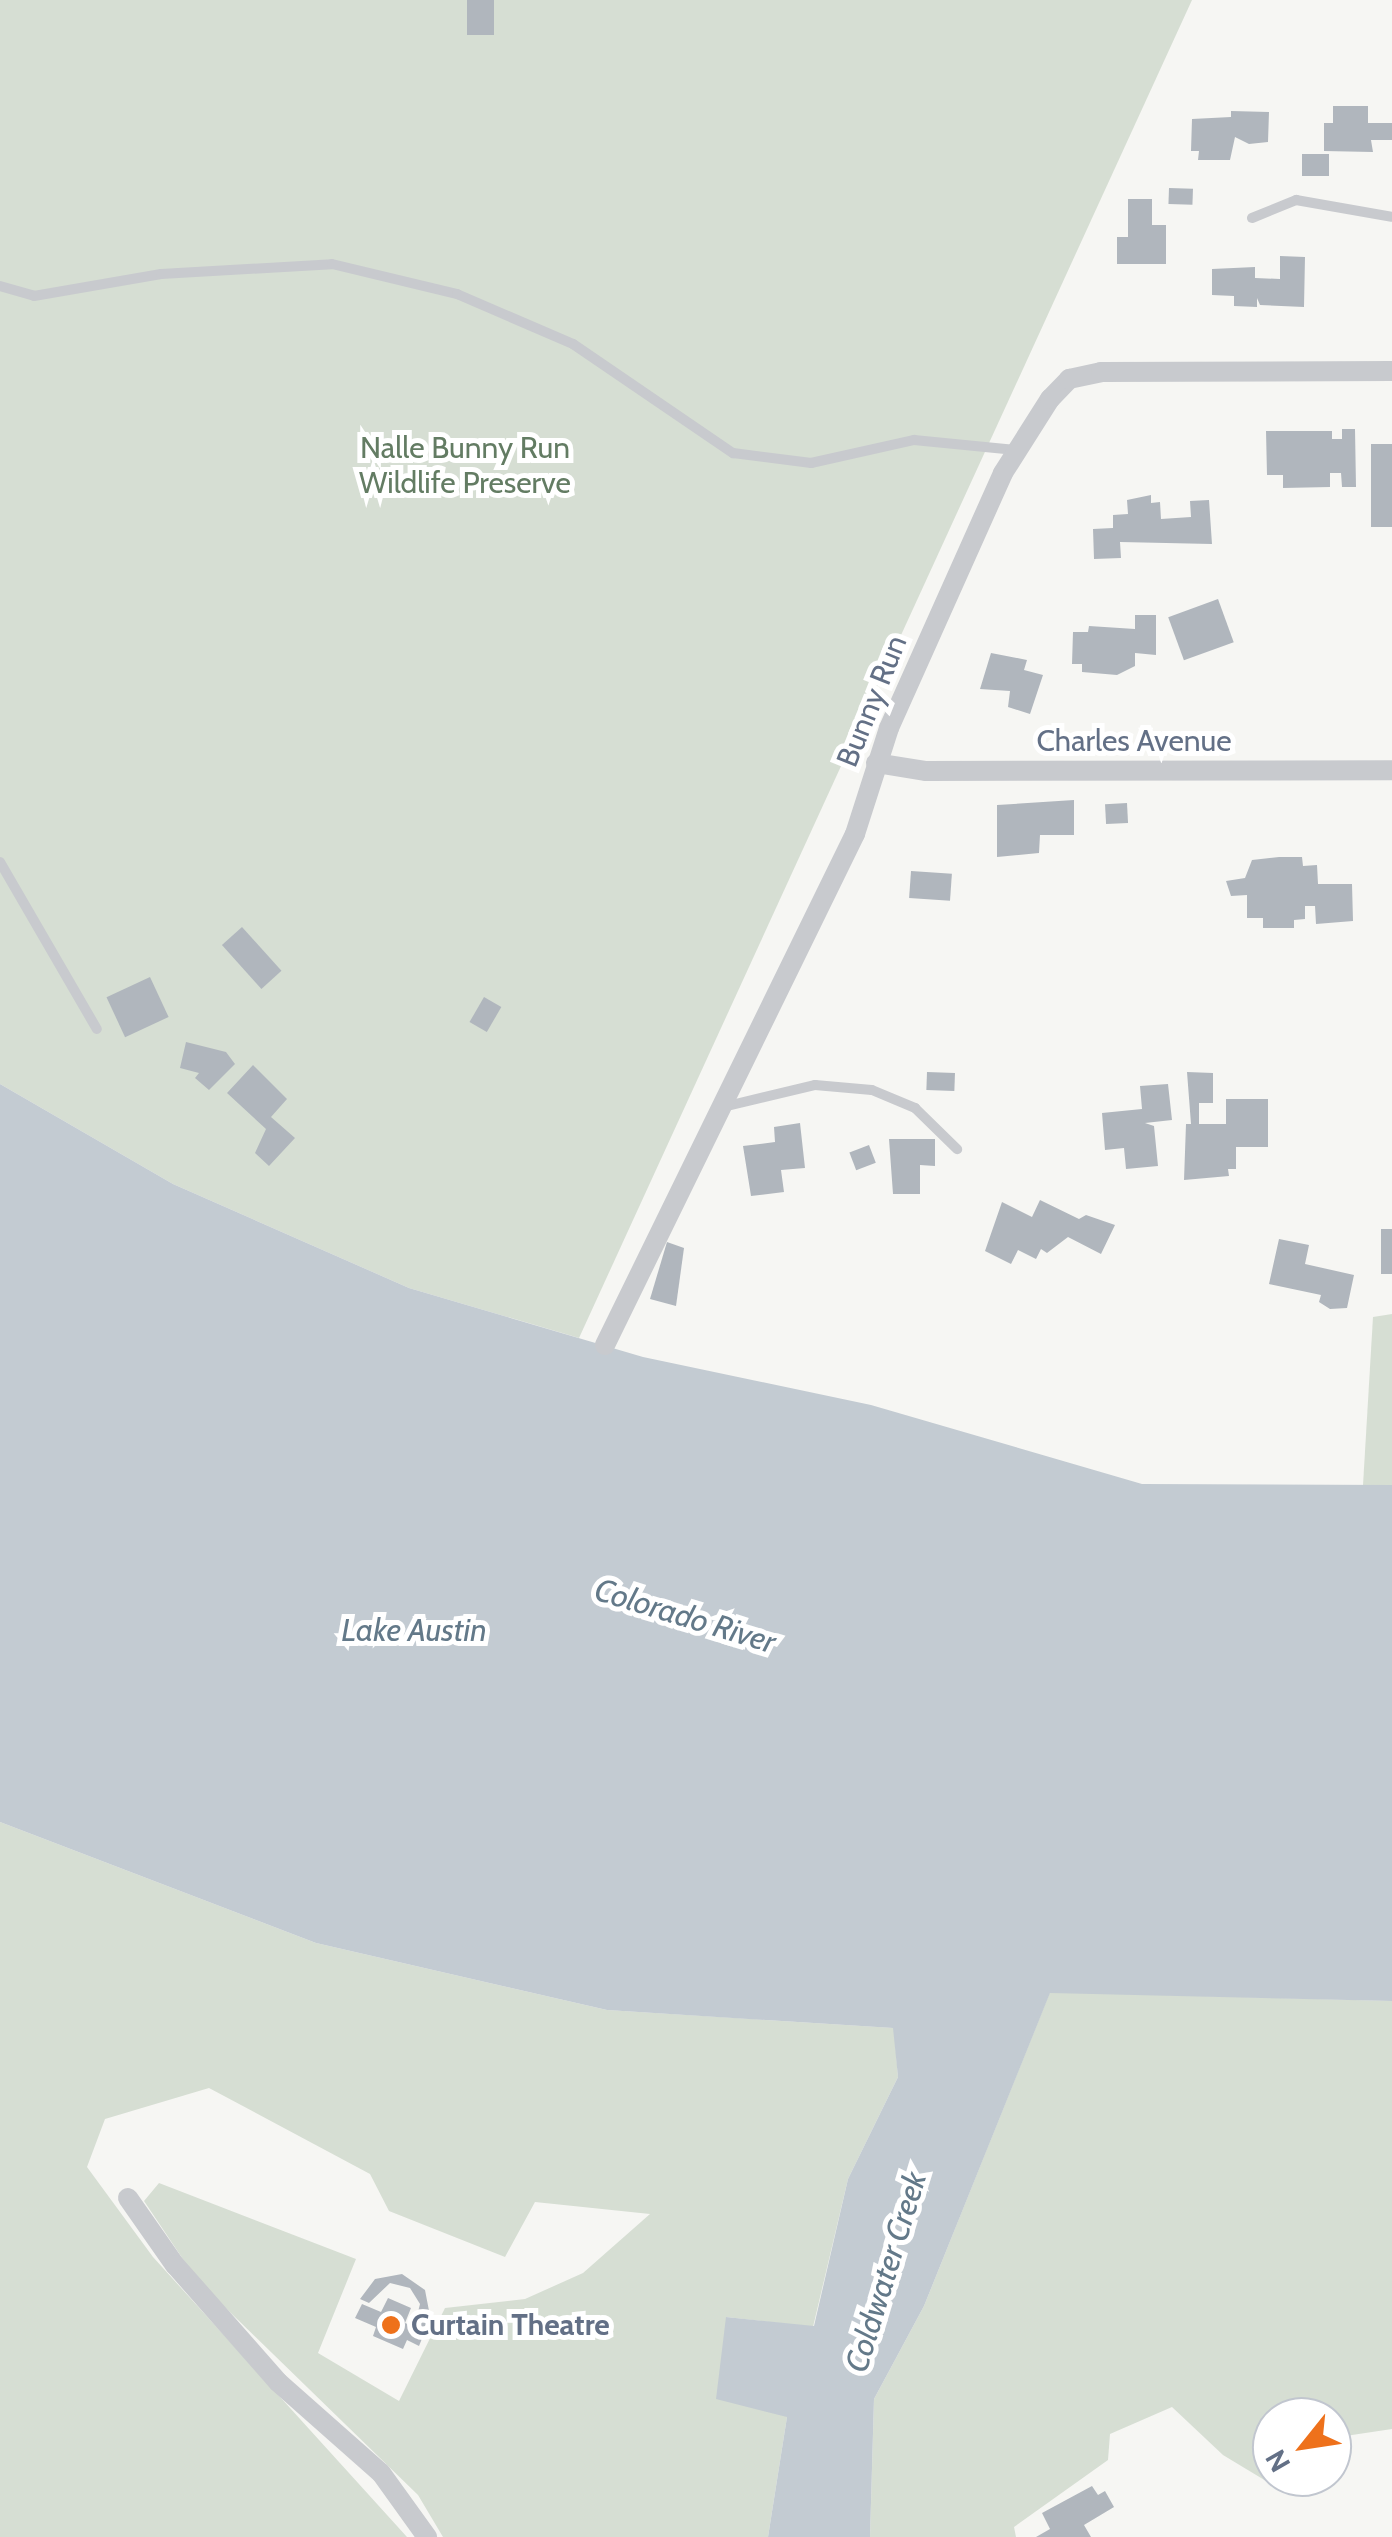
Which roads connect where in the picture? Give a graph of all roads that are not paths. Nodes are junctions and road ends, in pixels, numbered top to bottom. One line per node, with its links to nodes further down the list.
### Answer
1 (1392, 217): 2 (lane)
2 (1252, 218)
3 (0, 286): 5 (lane)
4 (1392, 371): 5 (street, Bunny Run)
5 (1017, 450): 6 (street, Bunny Run)
6 (876, 764): 7 (street, Charles Avenue); 10 (street, Bunny Run)
7 (1392, 770)
8 (0, 862): 9 (lane)
9 (97, 1029)
10 (723, 1107): 11 (lane); 12 (street, Bunny Run)
11 (957, 1149)
12 (605, 1345)
13 (128, 2198): 14 (street)
14 (427, 2537)

